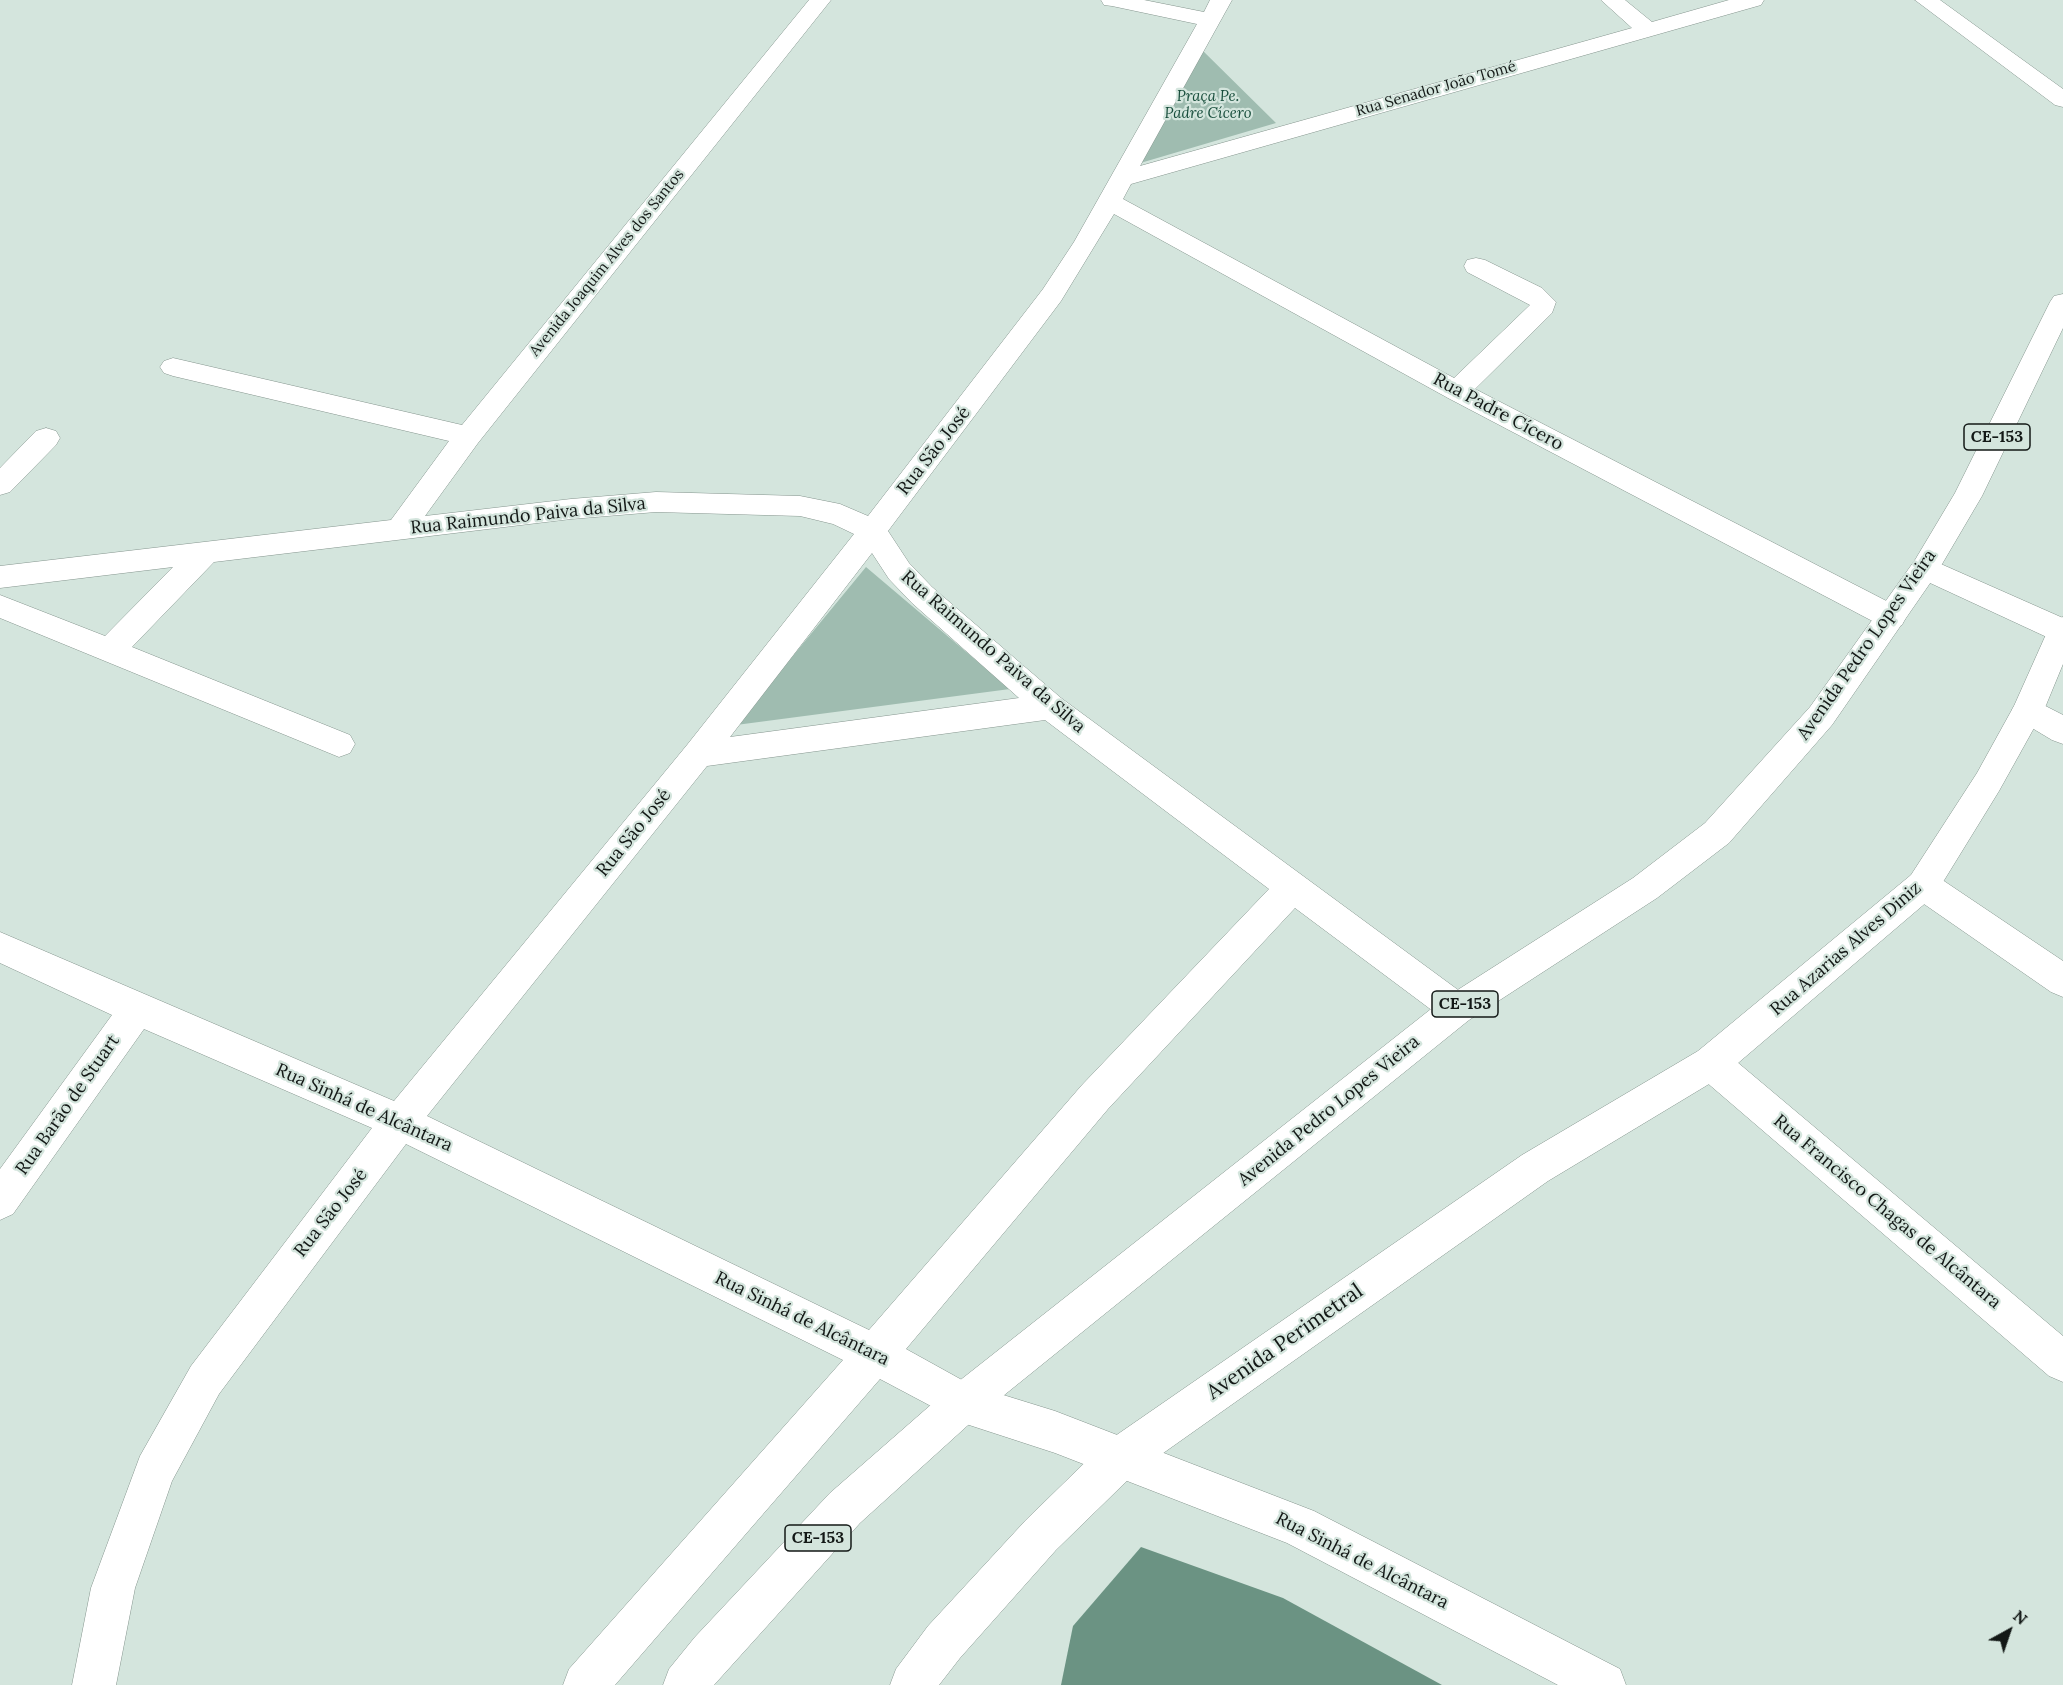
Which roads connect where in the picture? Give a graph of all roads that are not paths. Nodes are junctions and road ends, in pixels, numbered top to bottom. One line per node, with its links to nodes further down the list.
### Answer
1 (820, 0): 14 (street, Avenida Joaquim Alves dos Santos)
2 (1112, 0): 6 (street)
3 (1612, 0): 7 (street)
4 (1753, 0): 7 (street, Rua Senador João Tomé)
5 (1926, 0): 8 (street)
6 (1216, 10): 9 (street, Rua São José)
7 (1647, 29): 9 (street, Rua Senador João Tomé)
8 (2063, 100)
9 (1114, 190): 13 (street, Rua Padre Cícero); 18 (street, Rua São José)
10 (1476, 266): 13 (street)
11 (2063, 302): 20 (street, Avenida Pedro Lopes Vieira / CE-153)
12 (173, 368): 14 (street)
13 (1457, 391): 23 (street, Rua Padre Cícero)
14 (468, 436): 17 (street, Avenida Joaquim Alves dos Santos)
15 (46, 438): 16 (street)
16 (0, 485)
17 (399, 530): 18 (street, Rua Raimundo Paiva da Silva); 19 (street, Rua Raimundo Paiva da Silva)
18 (873, 531): 26 (street, Rua Raimundo Paiva da Silva); 30 (street, Rua São José)
19 (207, 551): 21 (street, Rua Raimundo Paiva da Silva); 25 (street)
20 (1925, 568): 23 (street, Avenida Pedro Lopes Vieira / CE-153); 24 (street)
21 (0, 577)
22 (0, 606): 25 (street)
23 (1891, 617): 36 (street, Avenida Pedro Lopes Vieira / CE-153)
24 (2062, 630): 27 (street, Rua Azarias Alves Diniz)
25 (109, 651): 29 (street)
26 (1050, 707): 30 (street); 32 (street, Rua Raimundo Paiva da Silva)
27 (2028, 710): 28 (street); 31 (street, Rua Azarias Alves Diniz)
28 (2063, 731)
29 (339, 744)
30 (698, 754): 38 (street, Rua São José)
31 (1923, 885): 34 (street); 37 (street, Rua Azarias Alves Diniz)
32 (1292, 888): 36 (street, Rua Raimundo Paiva da Silva); 40 (street)
33 (0, 947): 35 (street, Rua Sinhá de Alcântara)
34 (2063, 981)
35 (137, 1009): 38 (street, Rua Sinhá de Alcântara); 39 (street, Rua Barão de Stuart)
36 (1457, 1009): 42 (street, Avenida Pedro Lopes Vieira / CE-153)
37 (1712, 1063): 41 (street, Rua Francisco Chagas de Alcântara); 43 (street, Avenida Perimetral)
38 (400, 1122): 40 (street, Rua Sinhá de Alcântara); 44 (street, Rua São José)
39 (0, 1201)
40 (875, 1354): 42 (street, Rua Sinhá de Alcântara); 45 (street)
41 (2063, 1362)
42 (963, 1403): 43 (street, Rua Sinhá de Alcântara); 46 (street, CE-153)
43 (1120, 1458): 47 (street, Avenida Perimetral); 48 (street, Rua Sinhá de Alcântara)
44 (94, 1685)
45 (585, 1685)
46 (685, 1685)
47 (912, 1685)
48 (1604, 1685)

